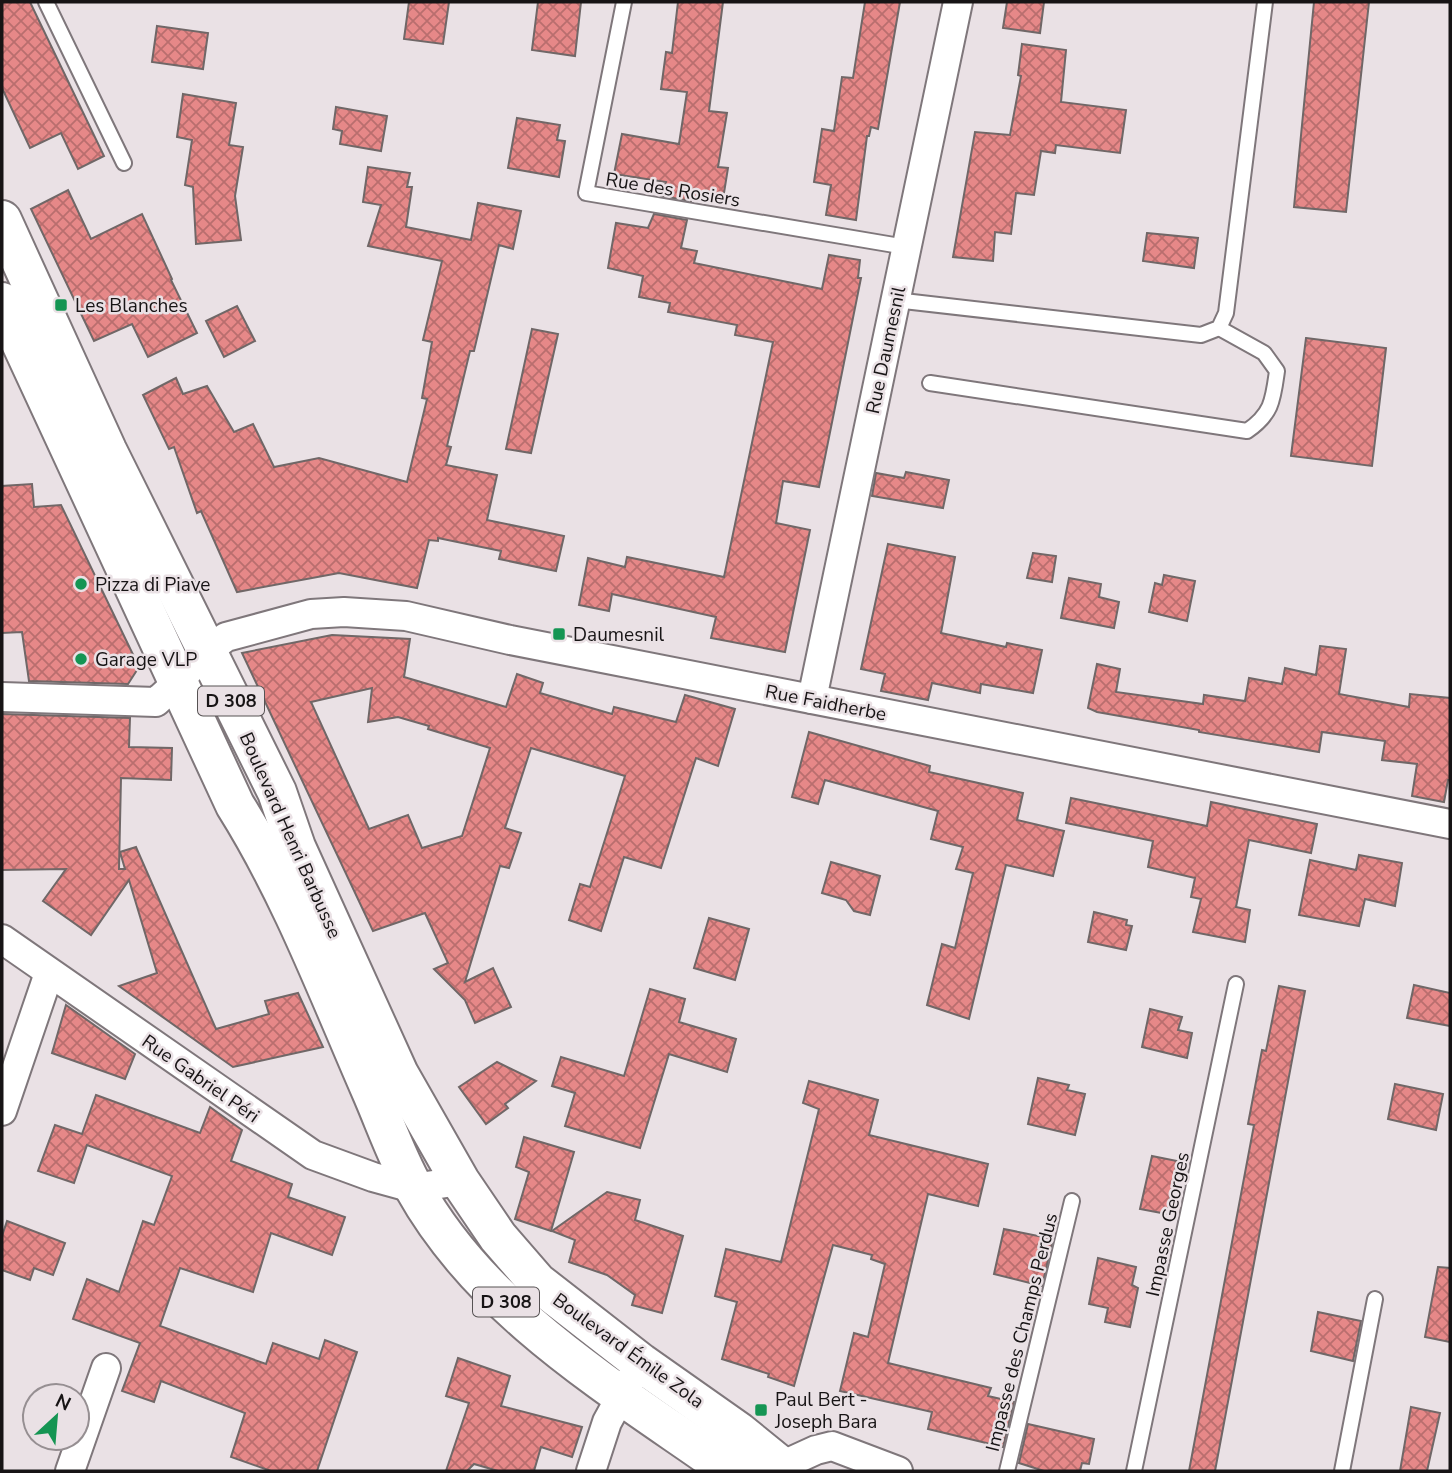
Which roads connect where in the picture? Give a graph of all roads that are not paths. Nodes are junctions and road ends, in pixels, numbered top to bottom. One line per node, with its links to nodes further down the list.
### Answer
1 (46, 2): 5 (lane)
2 (624, 2): 7 (lane, Rue des Rosiers)
3 (958, 2): 7 (street, Rue Daumesnil)
4 (1265, 2): 10 (lane)
5 (124, 163)
6 (2, 220): 12 (main road, Boulevard Henri Barbusse / D 308)
7 (906, 247): 8 (street, Rue Daumesnil)
8 (895, 300): 10 (lane); 15 (street, Rue Daumesnil)
9 (2, 302): 13 (main road, Boulevard Henri Barbusse / D 308)
10 (1219, 328): 11 (lane)
11 (930, 383)
12 (206, 652): 13 (street, Rue Faidherbe); 15 (street, Rue Faidherbe); 21 (main road, Boulevard Henri Barbusse / D 308)
13 (178, 682): 14 (street, Rue Faidherbe); 22 (main road, Boulevard Henri Barbusse / D 308)
14 (2, 696)
15 (812, 699): 16 (street, Rue Faidherbe)
16 (1450, 824)
17 (2, 939): 18 (street, Rue Gabriel Péri)
18 (48, 973): 20 (street); 22 (street, Rue Gabriel Péri)
19 (1237, 984): 34 (lane, Impasse Georges)
20 (2, 1111)
21 (460, 1181): 22 (street); 25 (main road, Boulevard Émile Zola / D 308)
22 (413, 1188): 27 (main road, Boulevard Émile Zola / D 308)
23 (1072, 1201): 33 (lane, Impasse des Champs Perdus)
24 (1375, 1299): 35 (lane)
25 (642, 1363): 27 (street); 29 (main road, Boulevard Émile Zola / D 308)
26 (106, 1367): 30 (street)
27 (621, 1395): 28 (main road, Boulevard Émile Zola / D 308); 31 (street)
28 (727, 1469): 29 (street)
29 (784, 1469): 32 (street)
30 (70, 1471)
31 (591, 1471)
32 (898, 1471)
33 (1007, 1471)
34 (1135, 1471)
35 (1342, 1471)

